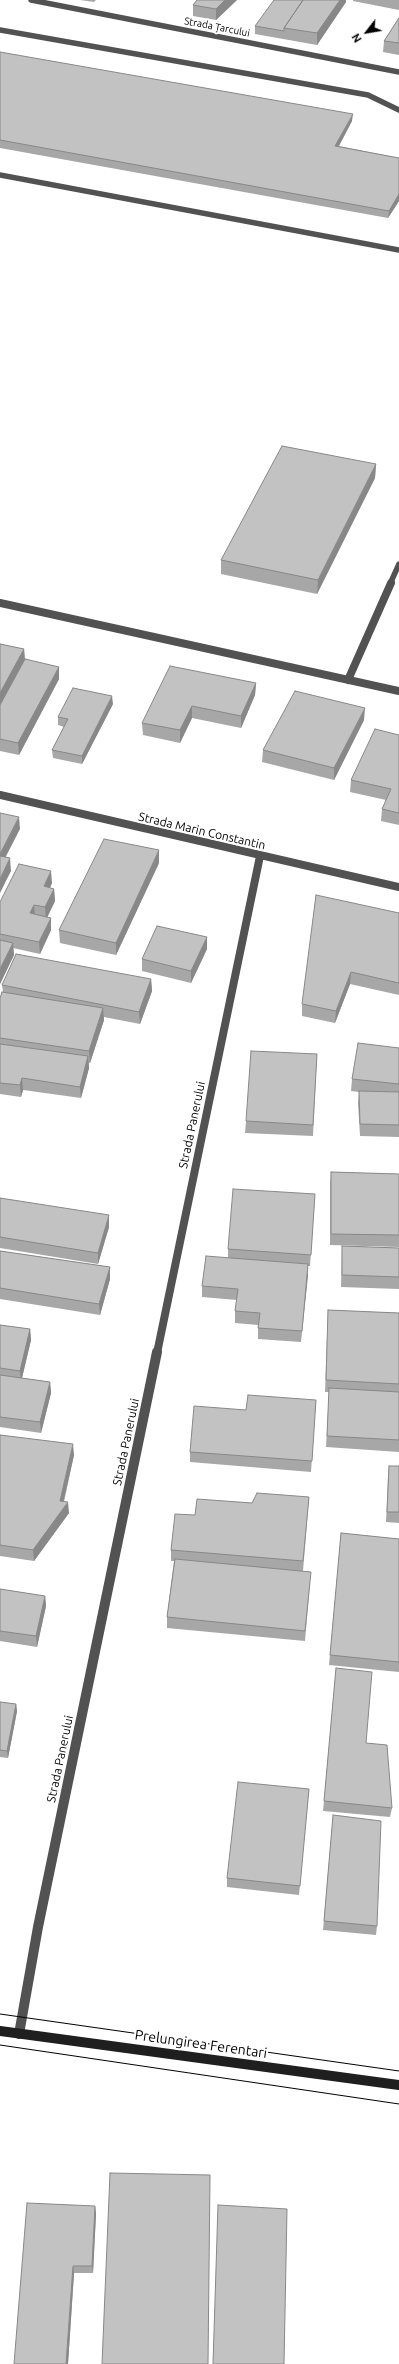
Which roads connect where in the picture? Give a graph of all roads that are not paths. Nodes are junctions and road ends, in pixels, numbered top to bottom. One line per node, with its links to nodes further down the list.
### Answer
1 (31, 0): 3 (street, Strada Țarcului)
2 (0, 30): 4 (street)
3 (399, 72)
4 (399, 110)
5 (0, 176): 6 (street)
6 (399, 250)
7 (399, 564): 9 (street)
8 (0, 603): 9 (street)
9 (348, 680): 10 (street)
10 (399, 691)
11 (0, 795): 12 (street, Strada Marin Constantin)
12 (260, 856): 13 (street, Strada Marin Constantin); 15 (street, Strada Panerului)
13 (399, 887)
14 (0, 2031): 15 (main road, Prelungirea Ferentari)
15 (19, 2034): 16 (main road, Prelungirea Ferentari)
16 (399, 2085)

